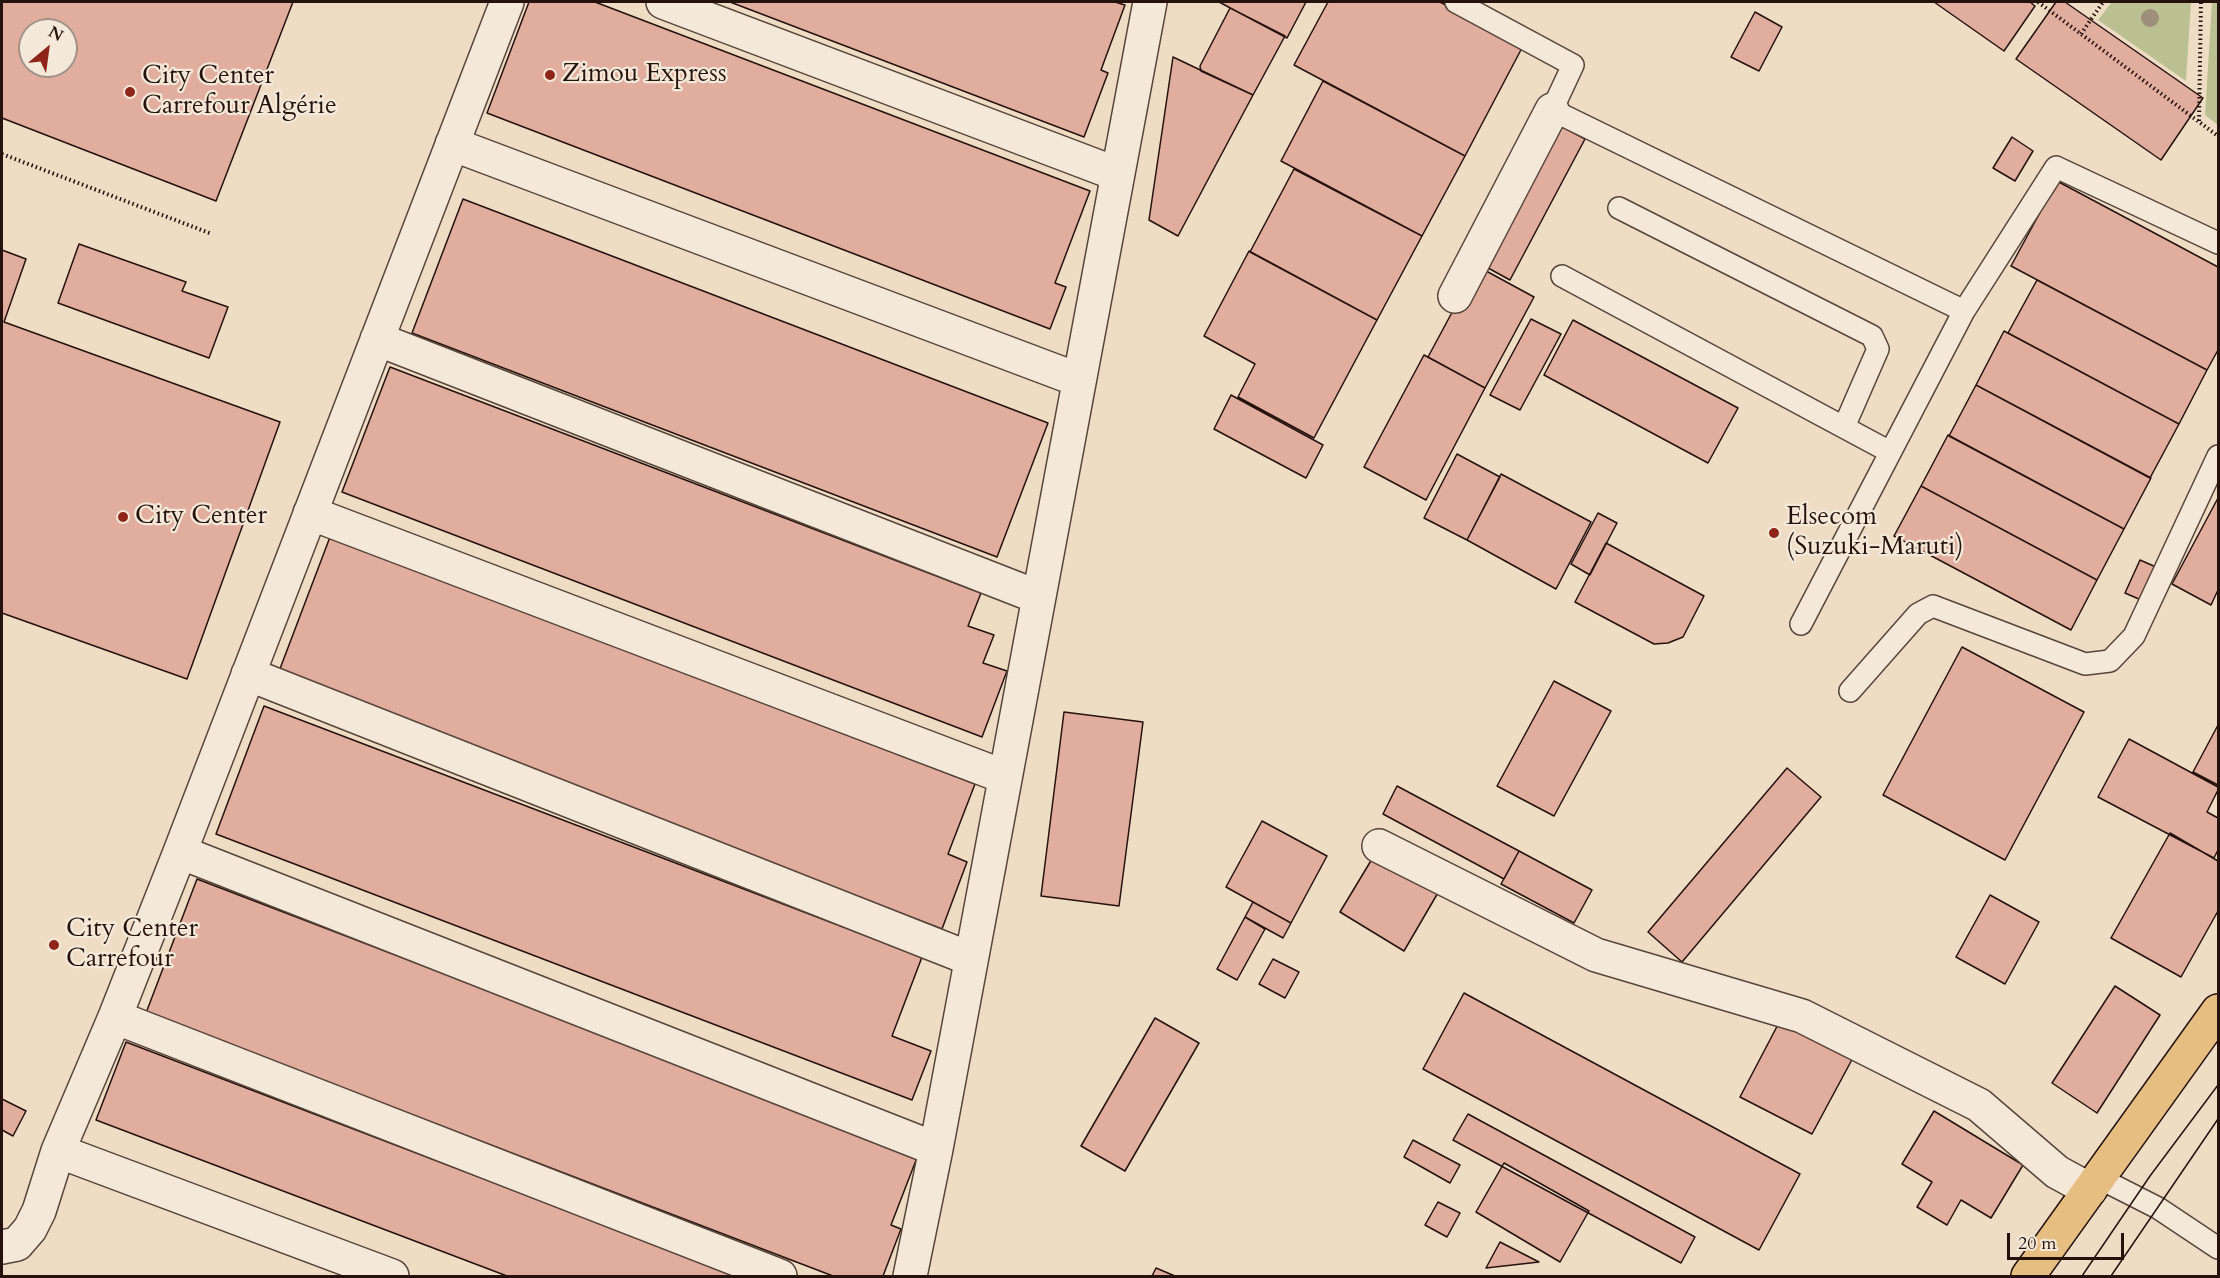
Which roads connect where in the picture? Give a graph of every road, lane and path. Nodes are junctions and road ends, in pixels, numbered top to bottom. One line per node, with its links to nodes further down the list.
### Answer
1 (507, 2): 12 (street)
2 (663, 2): 14 (street)
3 (1150, 2): 14 (street)
4 (1456, 2): 9 (lane)
5 (2038, 2): 8 (path)
6 (2103, 2): 8 (path)
7 (2201, 2): 10 (path)
8 (2081, 34): 10 (path)
9 (1552, 110): 19 (street); 20 (lane)
10 (2199, 121): 11 (path)
11 (2218, 136)
12 (452, 144): 21 (street); 22 (street)
13 (2, 154): 16 (path)
14 (1117, 174): 22 (street)
15 (1619, 208): 23 (lane)
16 (212, 234)
17 (2218, 243): 20 (lane)
18 (1562, 276): 23 (lane)
19 (1455, 296)
20 (1964, 311): 24 (lane)
21 (377, 339): 26 (street); 27 (street)
22 (1079, 380): 27 (street)
23 (1844, 427): 24 (lane)
24 (1890, 452): 28 (lane)
25 (2218, 456): 30 (lane)
26 (310, 513): 29 (street); 31 (street)
27 (1038, 597): 31 (street)
28 (1801, 624)
29 (248, 674): 33 (street); 34 (street)
30 (1850, 691)
31 (1005, 777): 34 (street)
32 (1378, 846): 39 (street)
33 (180, 852): 36 (street); 37 (street)
34 (971, 959): 37 (street)
35 (2218, 1011): 39 (main road)
36 (115, 1017): 38 (street); 44 (street)
37 (936, 1149): 45 (street)
38 (58, 1151): 40 (street); 43 (street)
39 (2094, 1184): 41 (lane); 42 (main road)
40 (2, 1247)
41 (2218, 1248)
42 (2034, 1270)
43 (392, 1276)
44 (780, 1276)
45 (909, 1276)

